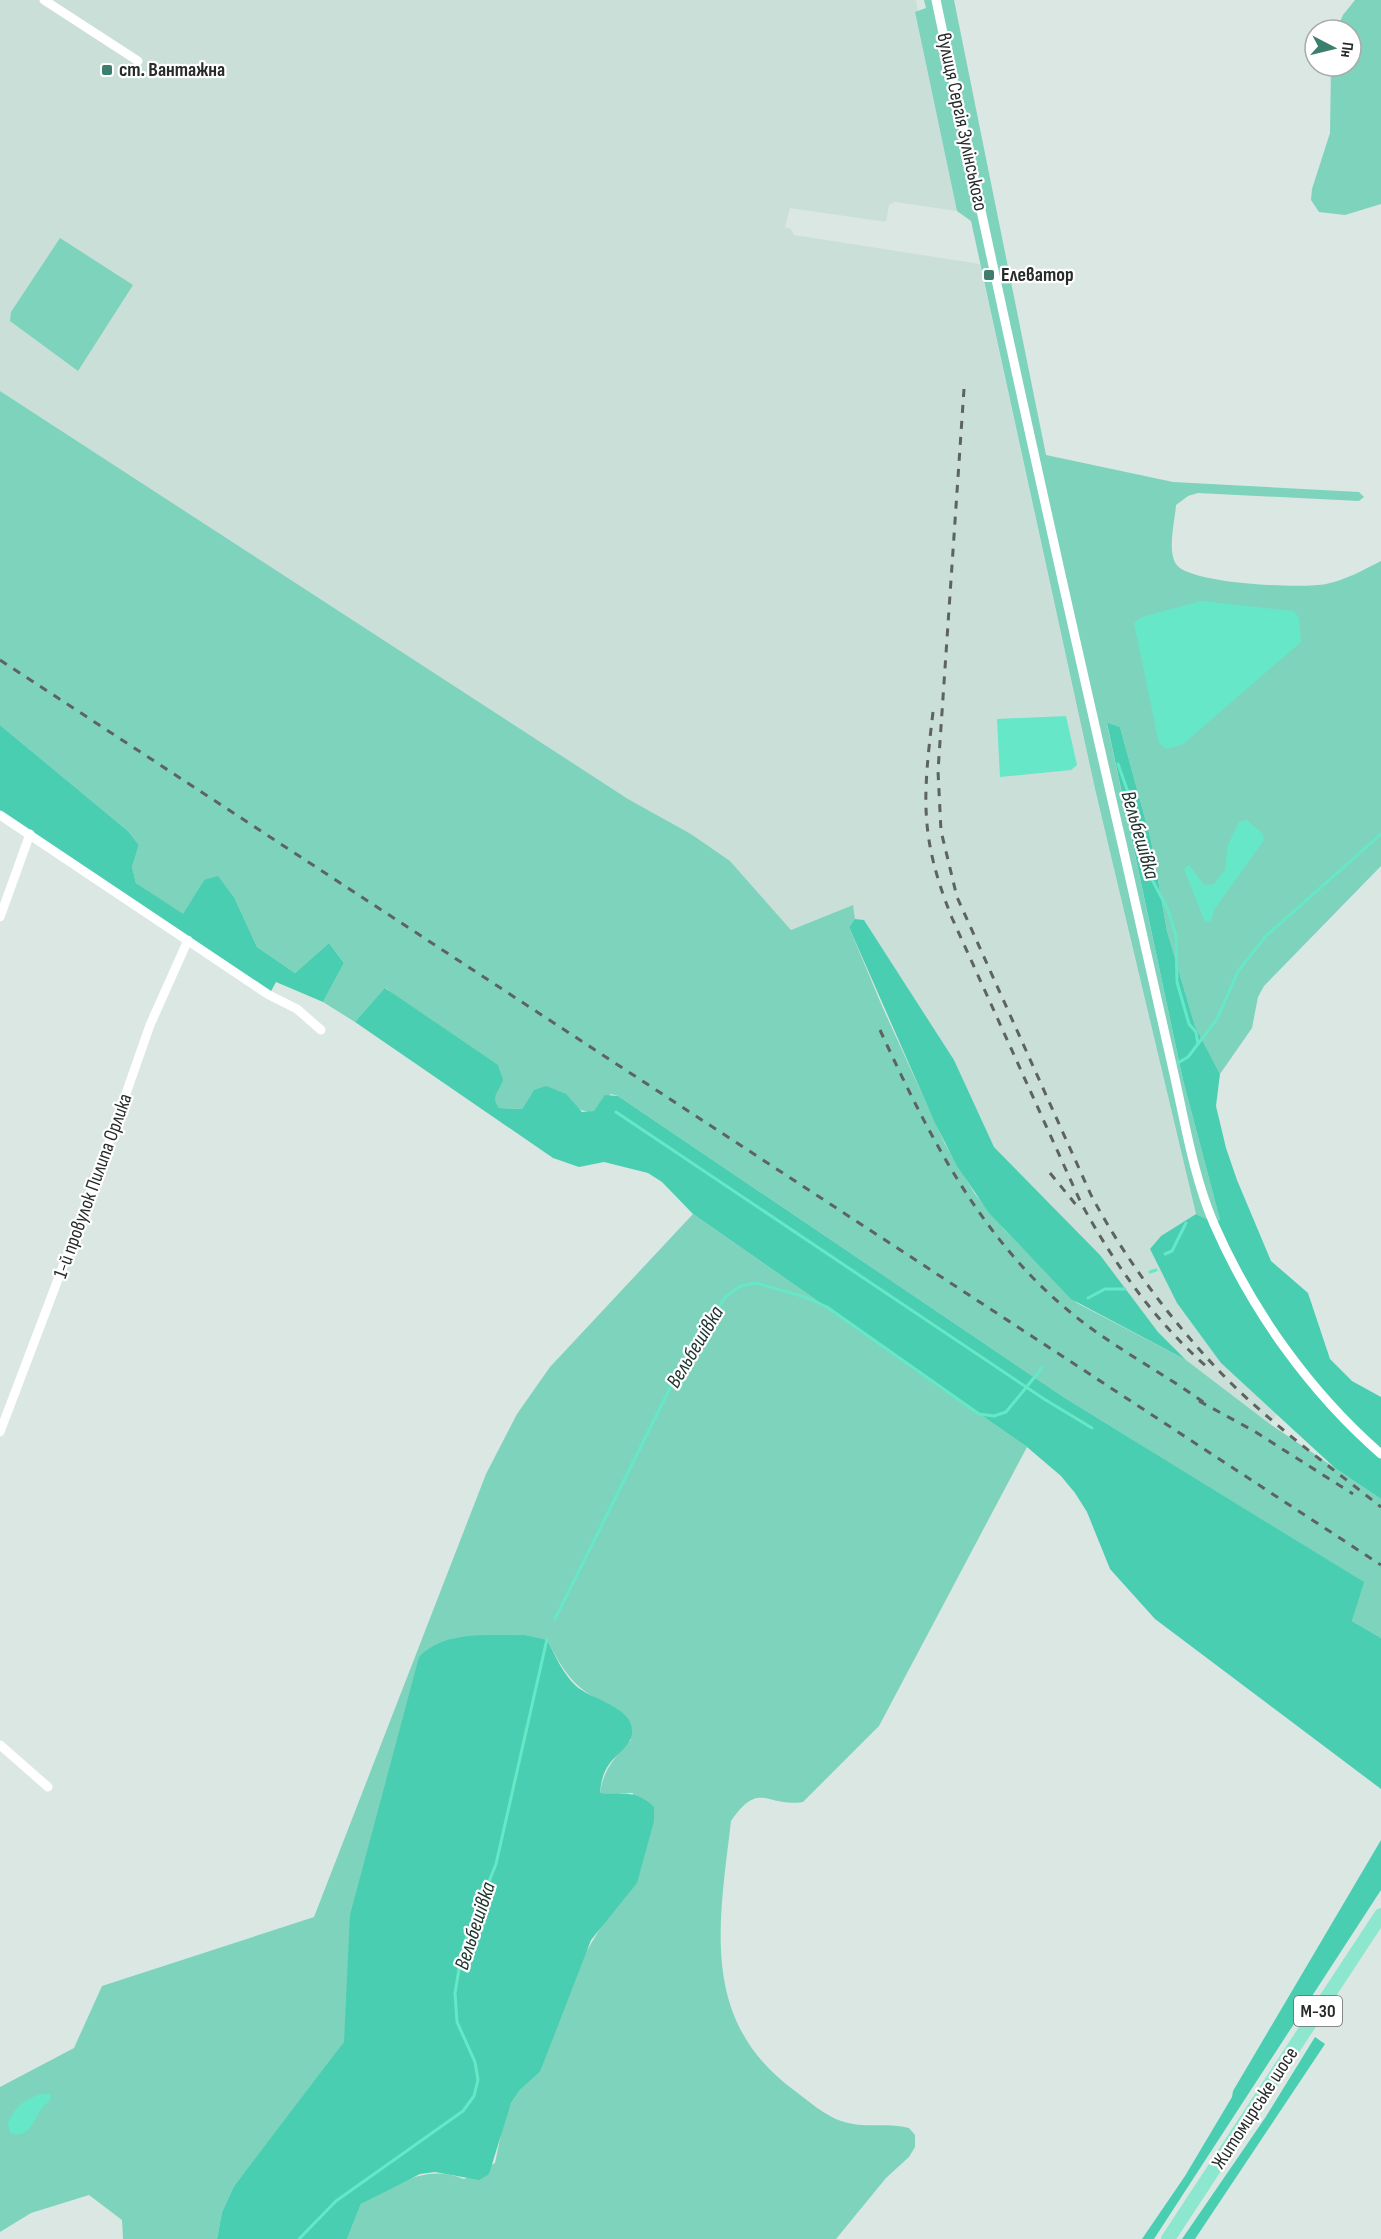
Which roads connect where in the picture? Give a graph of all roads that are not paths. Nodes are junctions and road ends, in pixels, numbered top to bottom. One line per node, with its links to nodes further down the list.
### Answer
1 (44, 0): 3 (street)
2 (936, 0): 10 (street, вулиця Сергія Зулінського)
3 (138, 61)
4 (0, 815): 5 (street)
5 (30, 834): 6 (street); 7 (street)
6 (0, 917)
7 (188, 940): 8 (street); 9 (street, 1-й провулок Пилипа Орлика)
8 (321, 1030)
9 (0, 1432)
10 (1381, 1454)
11 (0, 1745): 12 (street)
12 (48, 1787)
13 (1381, 1915): 14 (highway, Житомирське шосе / М-30)
14 (1168, 2239)

